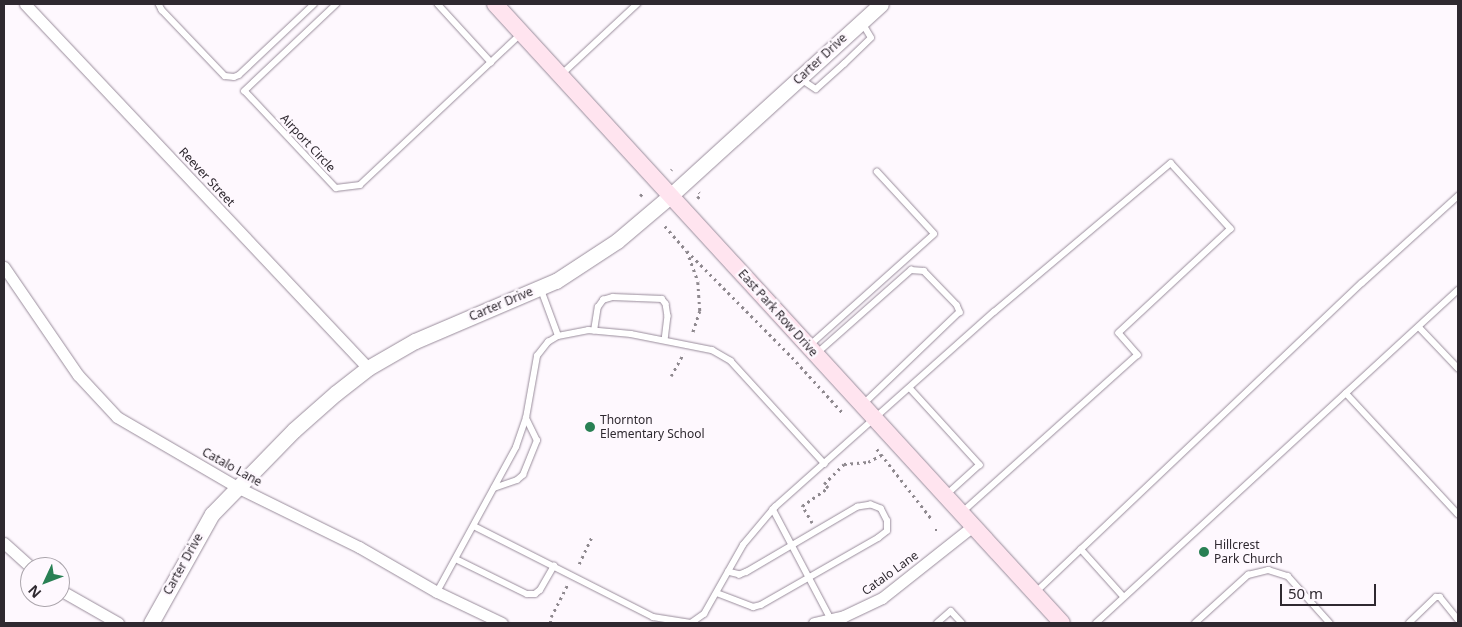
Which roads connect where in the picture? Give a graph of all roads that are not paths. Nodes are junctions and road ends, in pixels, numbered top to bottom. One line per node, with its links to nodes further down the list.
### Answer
1 (25, 4): 23 (street, Reever Street)
2 (159, 4): 3 (lane)
3 (314, 4)
4 (337, 4): 10 (lane, Airport Circle)
5 (438, 4): 10 (lane)
6 (495, 4): 9 (main road, East Park Row Drive)
7 (636, 4): 11 (lane)
8 (881, 4): 13 (street, Carter Drive)
9 (522, 34): 10 (lane, Airport Circle); 11 (main road, East Park Row Drive)
10 (492, 62)
11 (560, 76): 13 (main road, East Park Row Drive)
12 (877, 172): 22 (lane)
13 (670, 196): 16 (street, Carter Drive); 22 (main road, East Park Row Drive)
14 (1458, 196): 41 (lane)
15 (4, 267): 31 (street, Catalo Lane)
16 (540, 288): 20 (lane); 23 (street, Carter Drive)
17 (1458, 290): 18 (lane)
18 (1419, 326): 24 (lane); 26 (lane)
19 (594, 330): 20 (lane); 21 (lane); 21 (lane)
20 (558, 336): 28 (lane)
21 (665, 340): 30 (lane)
22 (812, 351): 27 (main road, East Park Row Drive); 27 (lane)
23 (368, 368): 31 (street, Carter Drive)
24 (1458, 368)
25 (910, 388): 29 (lane); 33 (lane); 35 (lane)
26 (1346, 393): 36 (lane); 51 (lane)
27 (863, 406): 29 (main road, East Park Row Drive)
28 (526, 418): 32 (lane); 32 (lane)
29 (875, 419): 30 (lane); 33 (main road, East Park Row Drive)
30 (825, 464): 34 (lane)
31 (239, 488): 47 (street, Catalo Lane); 55 (street, Carter Drive)
32 (494, 488): 37 (lane)
33 (946, 496): 35 (main road, East Park Row Drive)
34 (773, 509): 40 (lane); 45 (lane)
35 (961, 514): 38 (main road, East Park Row Drive)
36 (1458, 514)
37 (474, 526): 43 (lane); 44 (lane)
38 (972, 526): 49 (main road, East Park Row Drive); 53 (street, Catalo Lane)
39 (4, 543): 42 (street)
40 (792, 544): 45 (lane); 46 (lane); 46 (lane)
41 (1081, 549): 49 (lane); 51 (lane)
42 (20, 557)
43 (456, 559): 44 (lane); 47 (lane)
44 (554, 566): 48 (lane)
45 (728, 572): 48 (lane)
46 (809, 576): 48 (lane); 53 (lane)
47 (437, 592): 56 (street, Catalo Lane)
48 (716, 593)
49 (1034, 593): 60 (main road, East Park Row Drive)
50 (70, 596): 54 (street)
51 (1124, 597): 61 (lane)
52 (1458, 619): 64 (lane)
53 (832, 621): 57 (street, Catalo Lane)
54 (118, 623)
55 (151, 623)
56 (502, 623)
57 (814, 623)
58 (937, 623): 59 (lane)
59 (962, 623)
60 (1062, 623)
61 (1096, 623)
62 (1194, 623): 63 (lane)
63 (1330, 623)
64 (1409, 623)

